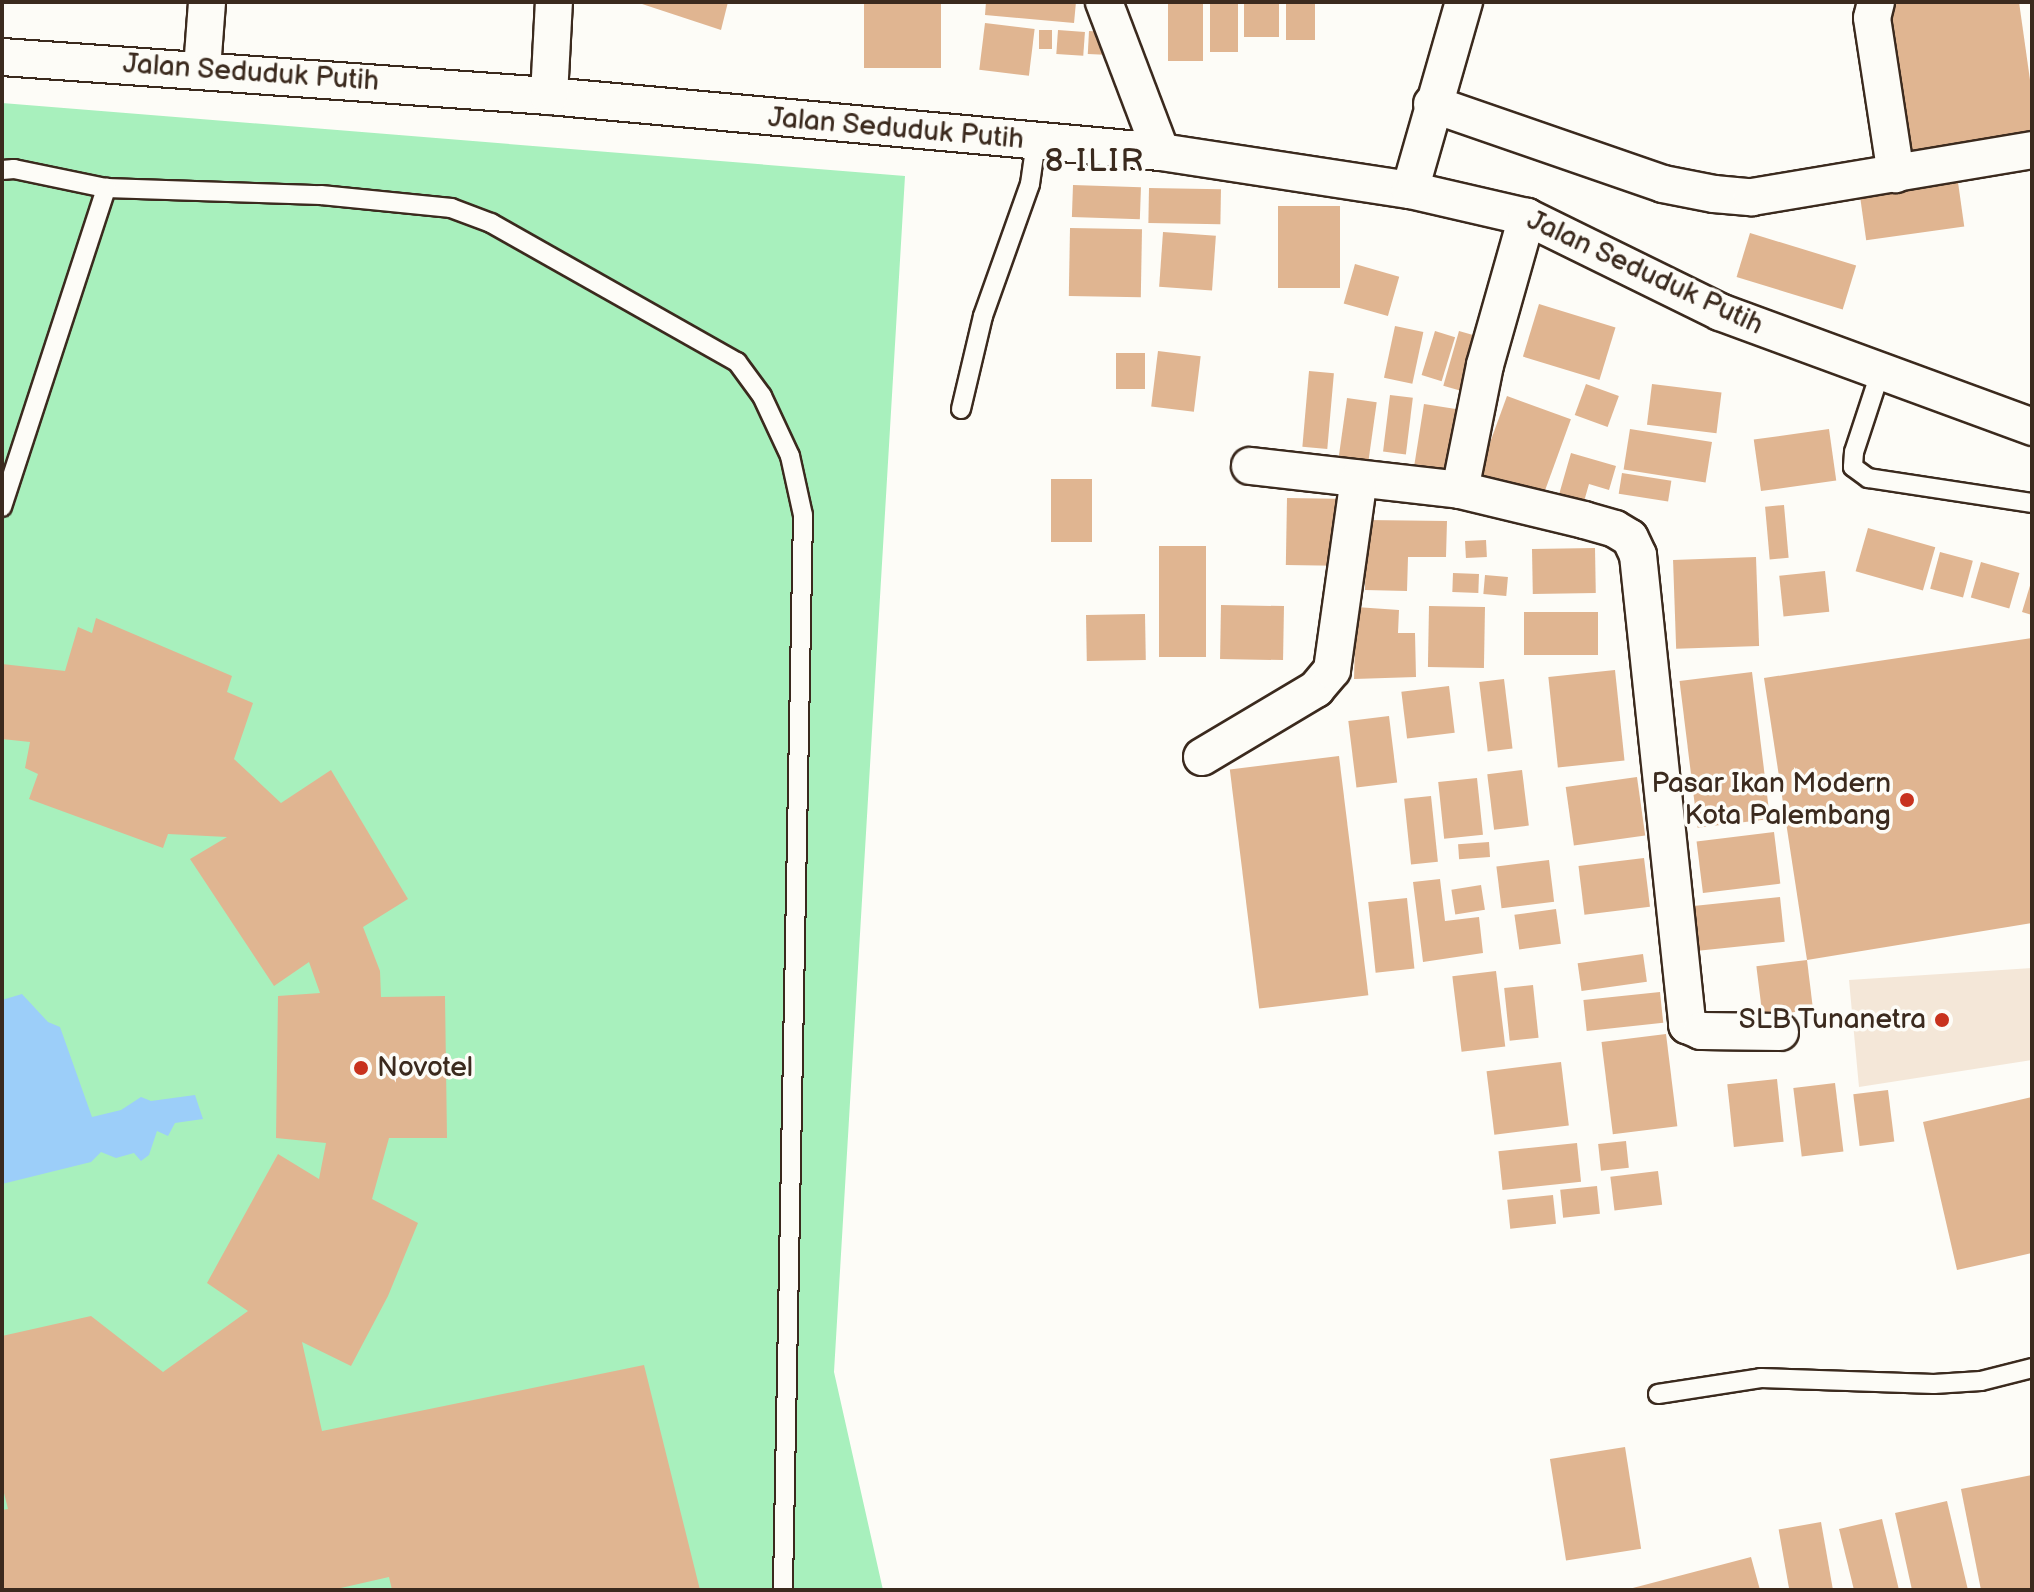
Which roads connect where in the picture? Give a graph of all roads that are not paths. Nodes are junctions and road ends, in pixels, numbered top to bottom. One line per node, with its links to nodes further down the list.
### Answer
1 (207, 2): 7 (street)
2 (554, 2): 8 (street)
3 (1104, 2): 12 (street)
4 (1464, 2): 9 (street)
5 (1876, 2): 14 (street)
6 (2, 57): 7 (street, Jalan Seduduk Putih)
7 (202, 69): 8 (street, Jalan Seduduk Putih)
8 (549, 96): 10 (street, Jalan Seduduk Putih)
9 (1432, 104): 14 (street); 16 (street)
10 (1036, 142): 12 (street, Jalan Seduduk Putih); 19 (lane)
11 (2032, 150): 14 (street)
12 (1161, 152): 16 (street, Jalan Seduduk Putih)
13 (2, 170): 15 (lane)
14 (1896, 174)
15 (106, 188): 25 (lane); 30 (lane)
16 (1410, 190): 17 (street, Jalan Seduduk Putih)
17 (1527, 217): 18 (street, Jalan Seduduk Putih); 23 (street)
18 (1880, 373): 20 (street, Jalan Seduduk Putih); 24 (lane)
19 (961, 409)
20 (2032, 427)
21 (1250, 466): 22 (street)
22 (1359, 479): 23 (street); 26 (street)
23 (1460, 490): 27 (street)
24 (2032, 503)
25 (2, 507)
26 (1202, 757)
27 (1780, 1032)
28 (2032, 1368): 29 (lane)
29 (1658, 1394)
30 (783, 1590)

